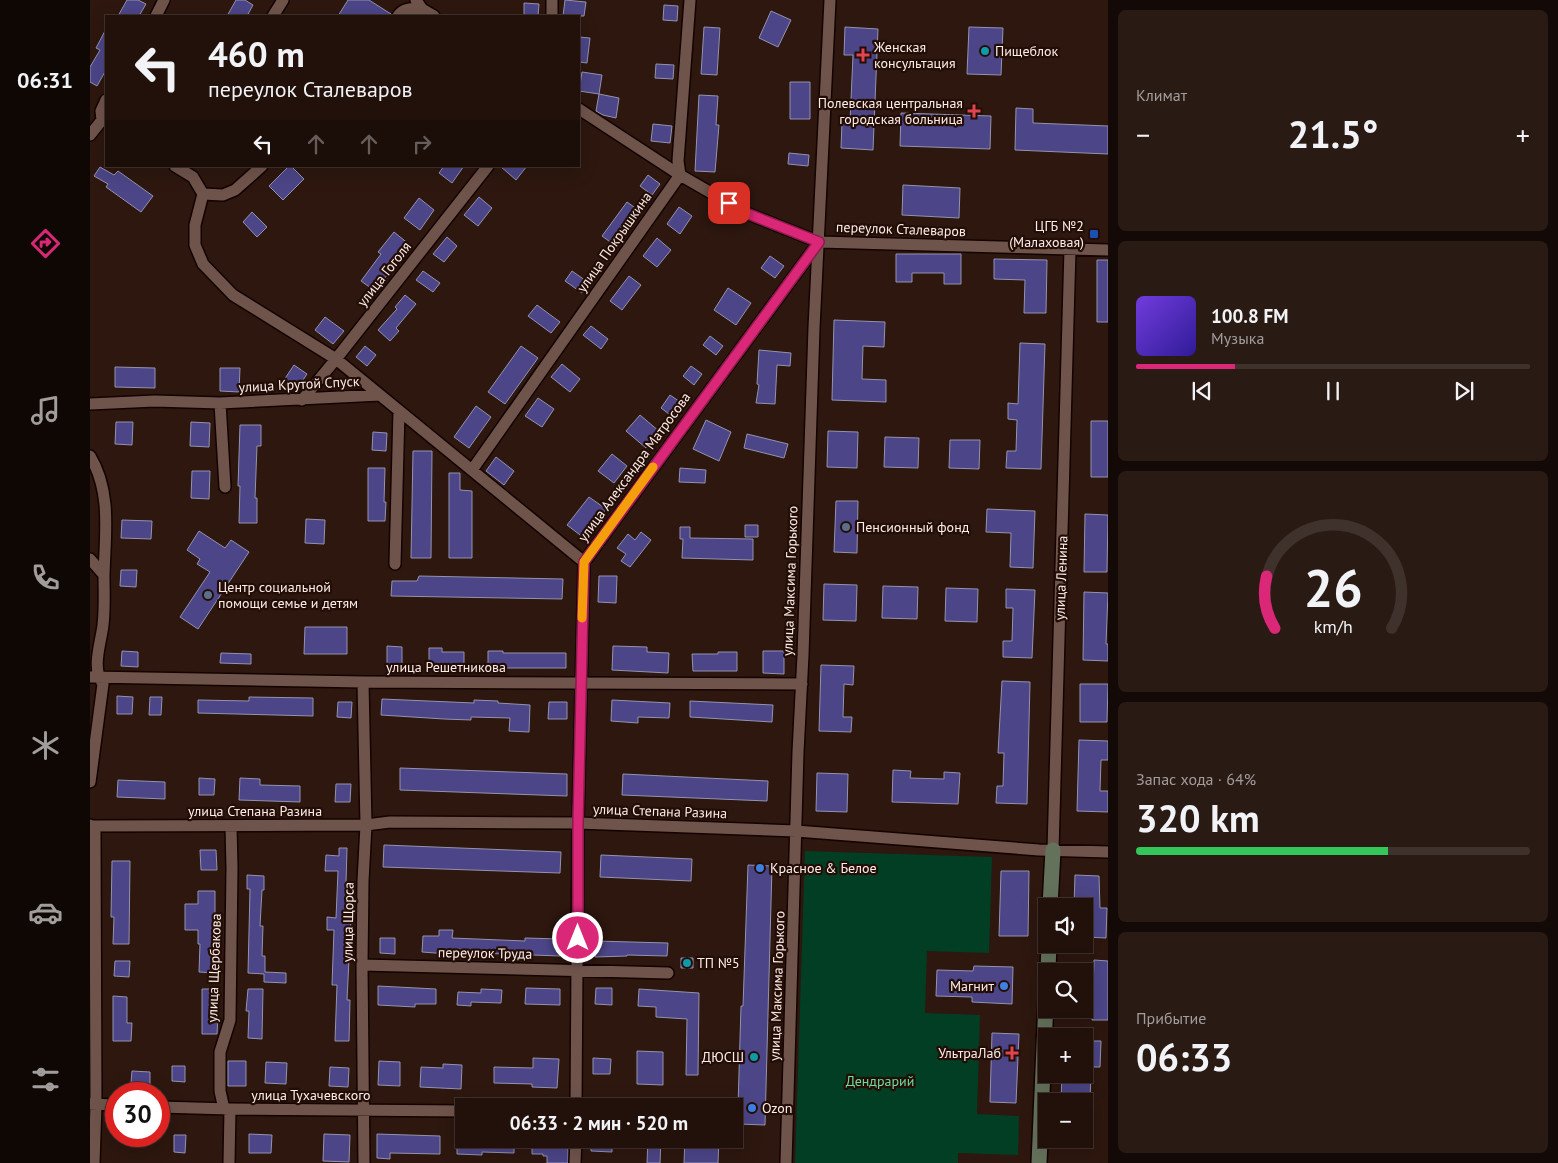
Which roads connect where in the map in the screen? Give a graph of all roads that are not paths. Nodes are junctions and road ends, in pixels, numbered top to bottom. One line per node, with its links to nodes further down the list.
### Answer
1 (164, 0): 7 (street)
2 (283, 0): 8 (street)
3 (552, 0): 11 (street)
4 (690, 0): 20 (street)
5 (830, 0): 22 (street, улица Максима Горького)
6 (419, 4): 9 (street); 10 (street)
7 (156, 15)
8 (274, 15)
9 (399, 15)
10 (433, 15)
11 (552, 15)
12 (105, 102): 14 (street)
13 (580, 110): 20 (street, переулок Сталеваров)
14 (104, 122): 15 (street)
15 (90, 135)
16 (178, 167): 19 (street)
17 (261, 167): 21 (street)
18 (487, 167): 25 (street, улица Гоголя)
19 (191, 172): 21 (street)
20 (680, 175): 22 (street, переулок Сталеваров); 32 (street, улица Покрышкина)
21 (203, 194): 25 (street)
22 (819, 242): 23 (street, переулок Сталеваров); 35 (street, улица Александра Матросова); 41 (street, улица Максима Горького)
23 (1070, 249): 24 (street, переулок Сталеваров); 48 (street, улица Ленина)
24 (1108, 250)
25 (336, 359): 26 (street); 27 (street, улица Гоголя)
26 (380, 395): 27 (street, улица Крутой Спуск); 30 (street)
27 (302, 400): 28 (street, улица Крутой Спуск)
28 (220, 403): 29 (street, улица Крутой Спуск); 33 (street)
29 (90, 404)
30 (399, 411): 32 (street); 36 (street)
31 (90, 456): 37 (street)
32 (472, 470): 35 (street)
33 (225, 487)
34 (90, 559): 37 (street)
35 (584, 562): 40 (street, улица Александра Матросова)
36 (395, 564)
37 (104, 575): 38 (street)
38 (94, 678): 39 (street, улица Решетникова); 42 (street)
39 (363, 682): 40 (street, улица Решетникова); 44 (street, улица Щорса)
40 (580, 683): 41 (street, улица Решетникова); 43 (street, улица Александра Матросова)
41 (802, 684): 47 (street, улица Максима Горького)
42 (90, 782)
43 (578, 823): 44 (street, улица Степана Разина); 47 (street, улица Степана Разина); 52 (street, улица Александра Матросова)
44 (366, 825): 46 (street, улица Степана Разина); 51 (street, улица Щорса)
45 (90, 826): 46 (street, улица Степана Разина); 56 (street)
46 (230, 826): 58 (street, улица Щербакова)
47 (796, 831): 48 (street, улица Степана Разина); 66 (street, улица Максима Горького)
48 (1053, 850): 49 (street, улица Степана Разина); 50 (street, улица Ленина)
49 (1108, 852)
50 (1050, 898)
51 (362, 965): 52 (street, переулок Труда); 59 (street, улица Щорса)
52 (578, 971): 53 (street, переулок Труда); 55 (street, улица Александра Матросова)
53 (668, 973)
54 (1045, 1018): 67 (street)
55 (576, 1098)
56 (93, 1104): 62 (street)
57 (170, 1107): 58 (street, улица Тухачевского)
58 (227, 1109): 59 (street, улица Тухачевского); 63 (street, улица Щербакова)
59 (365, 1110): 60 (street, улица Тухачевского); 64 (street, улица Щорса)
60 (455, 1111)
61 (576, 1148): 65 (street)
62 (94, 1163)
63 (229, 1163)
64 (364, 1163)
65 (575, 1163)
66 (786, 1163)
67 (1039, 1163)

